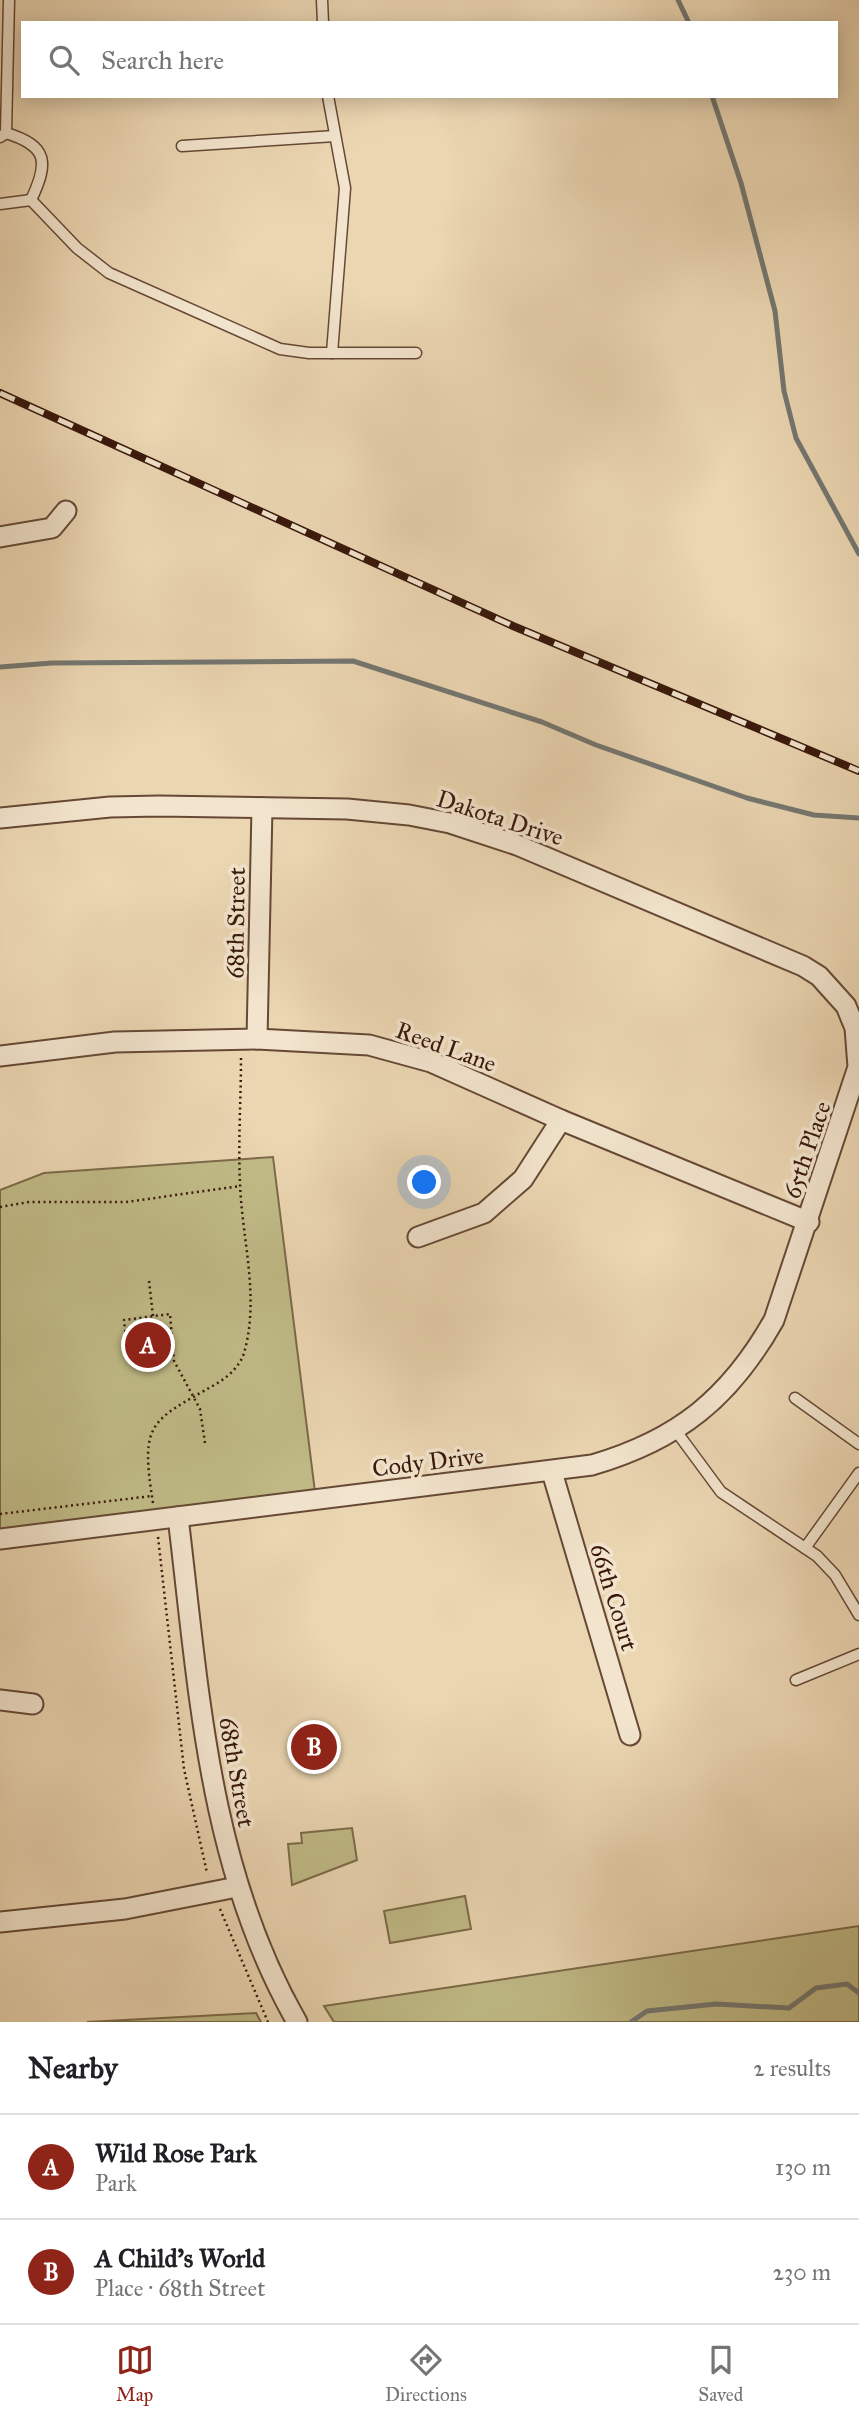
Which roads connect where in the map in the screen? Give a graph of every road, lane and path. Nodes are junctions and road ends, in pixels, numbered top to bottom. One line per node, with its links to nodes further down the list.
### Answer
1 (9, 0): 5 (lane)
2 (322, 0): 3 (lane)
3 (323, 21)
4 (328, 98): 6 (lane)
5 (3, 135): 8 (lane)
6 (335, 136): 7 (lane); 10 (lane)
7 (182, 146)
8 (31, 200): 9 (lane); 10 (lane)
9 (0, 204)
10 (332, 353): 11 (lane)
11 (416, 353)
12 (66, 511): 13 (street)
13 (0, 537)
14 (262, 808): 15 (street, Dakota Drive); 16 (street, Dakota Drive); 17 (street, 68th Street)
15 (0, 818)
16 (854, 1024): 20 (street, 65th Place)
17 (257, 1039): 19 (street, Reed Lane); 21 (street, Reed Lane)
18 (241, 1053): 22 (path)
19 (0, 1056)
20 (854, 1105): 24 (street, 65th Place)
21 (561, 1120): 24 (street, Reed Lane); 25 (street)
22 (240, 1186): 23 (path); 30 (path)
23 (0, 1207)
24 (809, 1222): 27 (street, 65th Place)
25 (418, 1237)
26 (149, 1282): 28 (path)
27 (786, 1290): 32 (street, Cody Drive)
28 (153, 1316): 29 (path); 29 (path)
29 (174, 1352): 30 (path)
30 (194, 1396): 33 (path); 37 (path)
31 (795, 1398): 34 (lane)
32 (676, 1431): 35 (street, Cody Drive); 40 (lane)
33 (205, 1443)
34 (859, 1444)
35 (552, 1472): 38 (street, Cody Drive); 46 (street, 66th Court)
36 (859, 1473): 40 (lane)
37 (0, 1514)
38 (178, 1517): 39 (street, Cody Drive); 47 (street, 68th Street)
39 (0, 1539)
40 (805, 1548): 41 (lane)
41 (859, 1615)
42 (859, 1654): 43 (lane)
43 (796, 1680)
44 (0, 1700): 45 (street)
45 (33, 1704)
46 (630, 1735)
47 (237, 1887): 48 (street); 49 (street, 68th Street)
48 (0, 1923)
49 (297, 2022)

